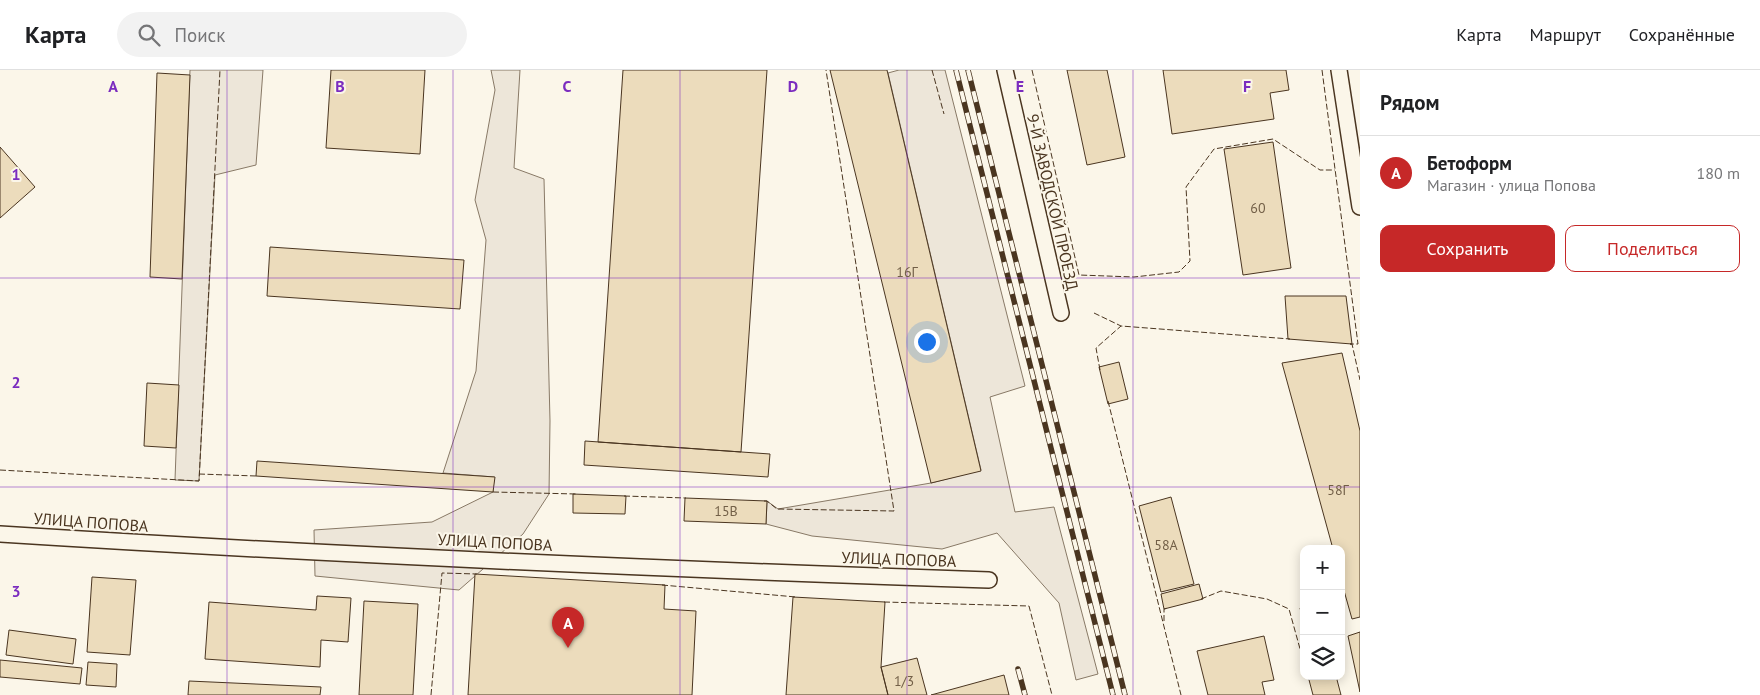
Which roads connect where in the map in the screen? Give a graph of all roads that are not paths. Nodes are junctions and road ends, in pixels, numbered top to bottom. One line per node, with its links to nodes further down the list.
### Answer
1 (1005, 70): 4 (street, 9-Й ЗАВОДСКОЙ ПРОЕЗД)
2 (1339, 70): 3 (street)
3 (1360, 207)
4 (1060, 313)
5 (0, 534): 6 (street, УЛИЦА ПОПОВА)
6 (989, 580)

